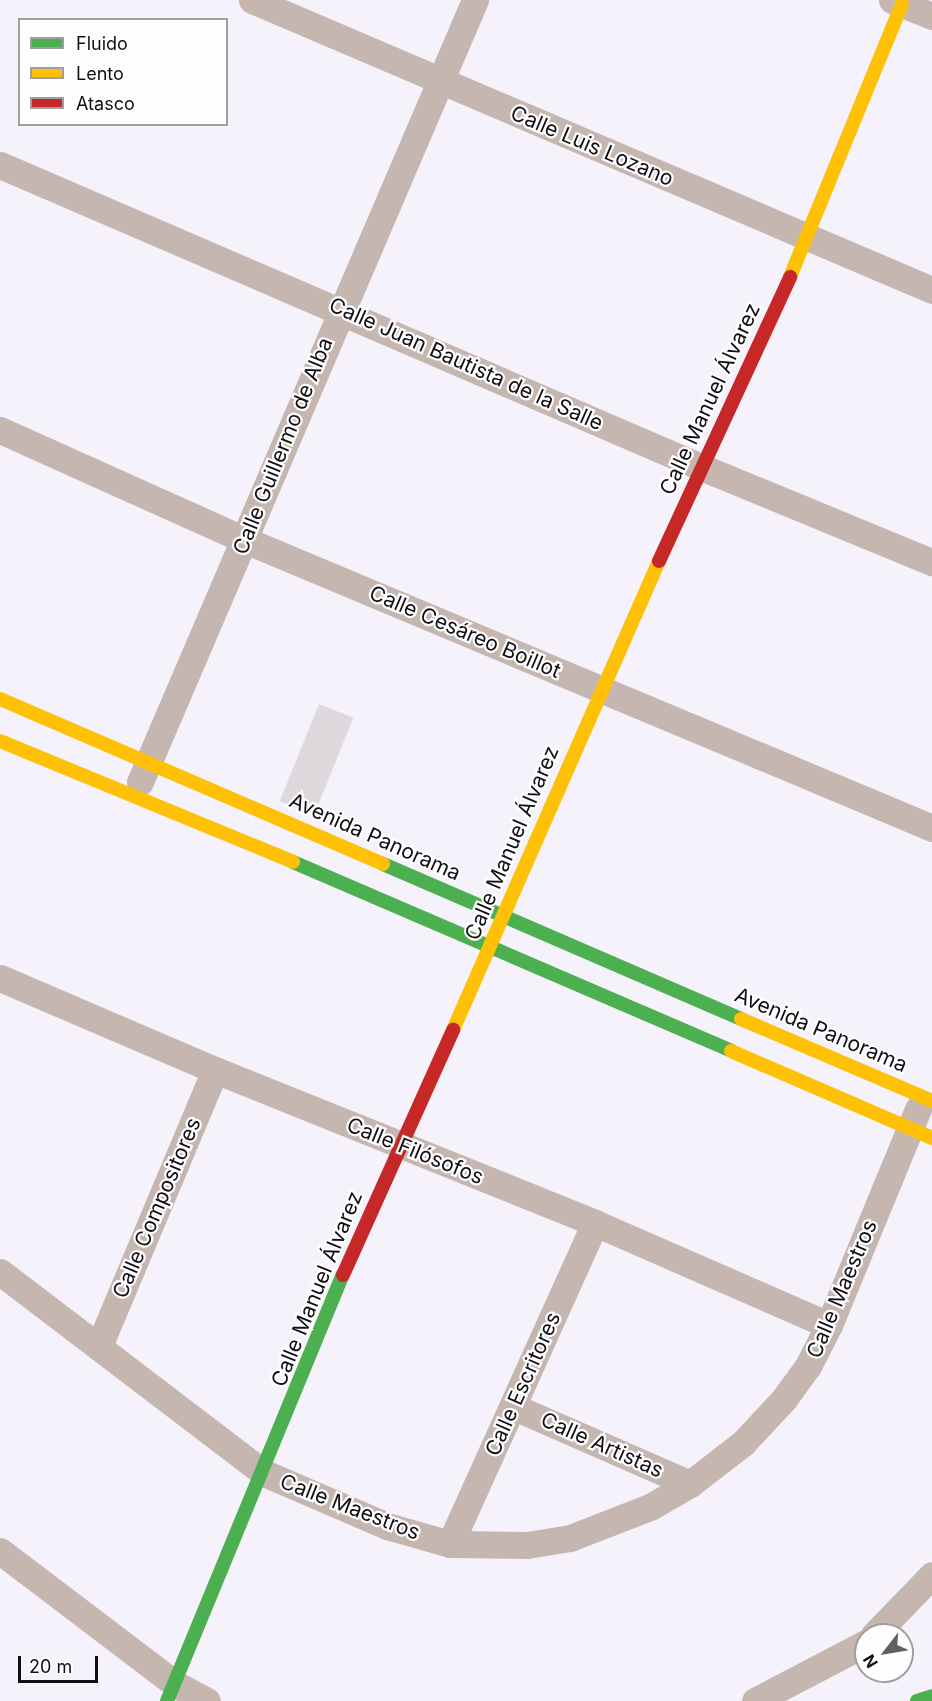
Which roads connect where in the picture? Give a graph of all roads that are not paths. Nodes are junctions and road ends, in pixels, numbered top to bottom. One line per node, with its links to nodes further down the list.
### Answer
1 (252, 0): 5 (street, Calle Luis Lozano)
2 (475, 0): 5 (street, Calle Guillermo de Alba)
3 (897, 2): 4 (street); 7 (street, Calle Manuel Álvarez)
4 (932, 16)
5 (443, 82): 7 (street, Calle Luis Lozano); 9 (street, Calle Guillermo de Alba)
6 (0, 165): 9 (street, Calle Juan Bautista de la Salle)
7 (807, 239): 8 (street, Calle Luis Lozano); 11 (street, Calle Manuel Álvarez)
8 (932, 290)
9 (340, 309): 11 (street, Calle Juan Bautista de la Salle); 12 (street, Calle Guillermo de Alba)
10 (0, 430): 12 (street, Calle Cesáreo Boillot)
11 (701, 467): 13 (street, Calle Juan Bautista de la Salle); 14 (street, Calle Manuel Álvarez)
12 (245, 540): 14 (street, Calle Cesáreo Boillot); 17 (street, Calle Guillermo de Alba)
13 (932, 562)
14 (600, 689): 19 (street, Calle Cesáreo Boillot); 20 (street, Calle Manuel Álvarez)
15 (0, 699): 17 (street, Avenida Panorama)
16 (0, 741): 18 (street)
17 (147, 760): 18 (street, Calle Guillermo de Alba); 20 (street, Avenida Panorama)
18 (135, 794): 21 (street)
19 (932, 828)
20 (504, 916): 21 (street, Calle Manuel Álvarez); 24 (street, Avenida Panorama)
21 (489, 950): 25 (street); 26 (street, Calle Manuel Álvarez)
22 (0, 978): 23 (street, Calle Filósofos)
23 (215, 1070): 26 (street, Calle Filósofos); 30 (street, Calle Compositores)
24 (927, 1099): 25 (street, Calle Maestros)
25 (920, 1133): 29 (street, Calle Maestros)
26 (400, 1146): 27 (street, Calle Filósofos); 32 (street, Calle Manuel Álvarez)
27 (595, 1222): 29 (street, Calle Filósofos); 31 (street, Calle Escritores)
28 (0, 1272): 30 (street, Calle Maestros)
29 (829, 1325): 33 (street, Calle Maestros)
30 (99, 1346): 32 (street, Calle Maestros)
31 (514, 1407): 33 (street, Calle Artistas); 34 (street, Calle Escritores)
32 (264, 1473): 34 (street, Calle Maestros); 39 (street, Calle Manuel Álvarez)
33 (690, 1484): 34 (street, Calle Maestros)
34 (450, 1544)
35 (0, 1551): 39 (street)
36 (932, 1575): 37 (street)
37 (886, 1623)
38 (854, 1649): 42 (street)
39 (171, 1692): 41 (street)
40 (932, 1696): 43 (street)
41 (207, 1701)
42 (754, 1701)
43 (917, 1701)

